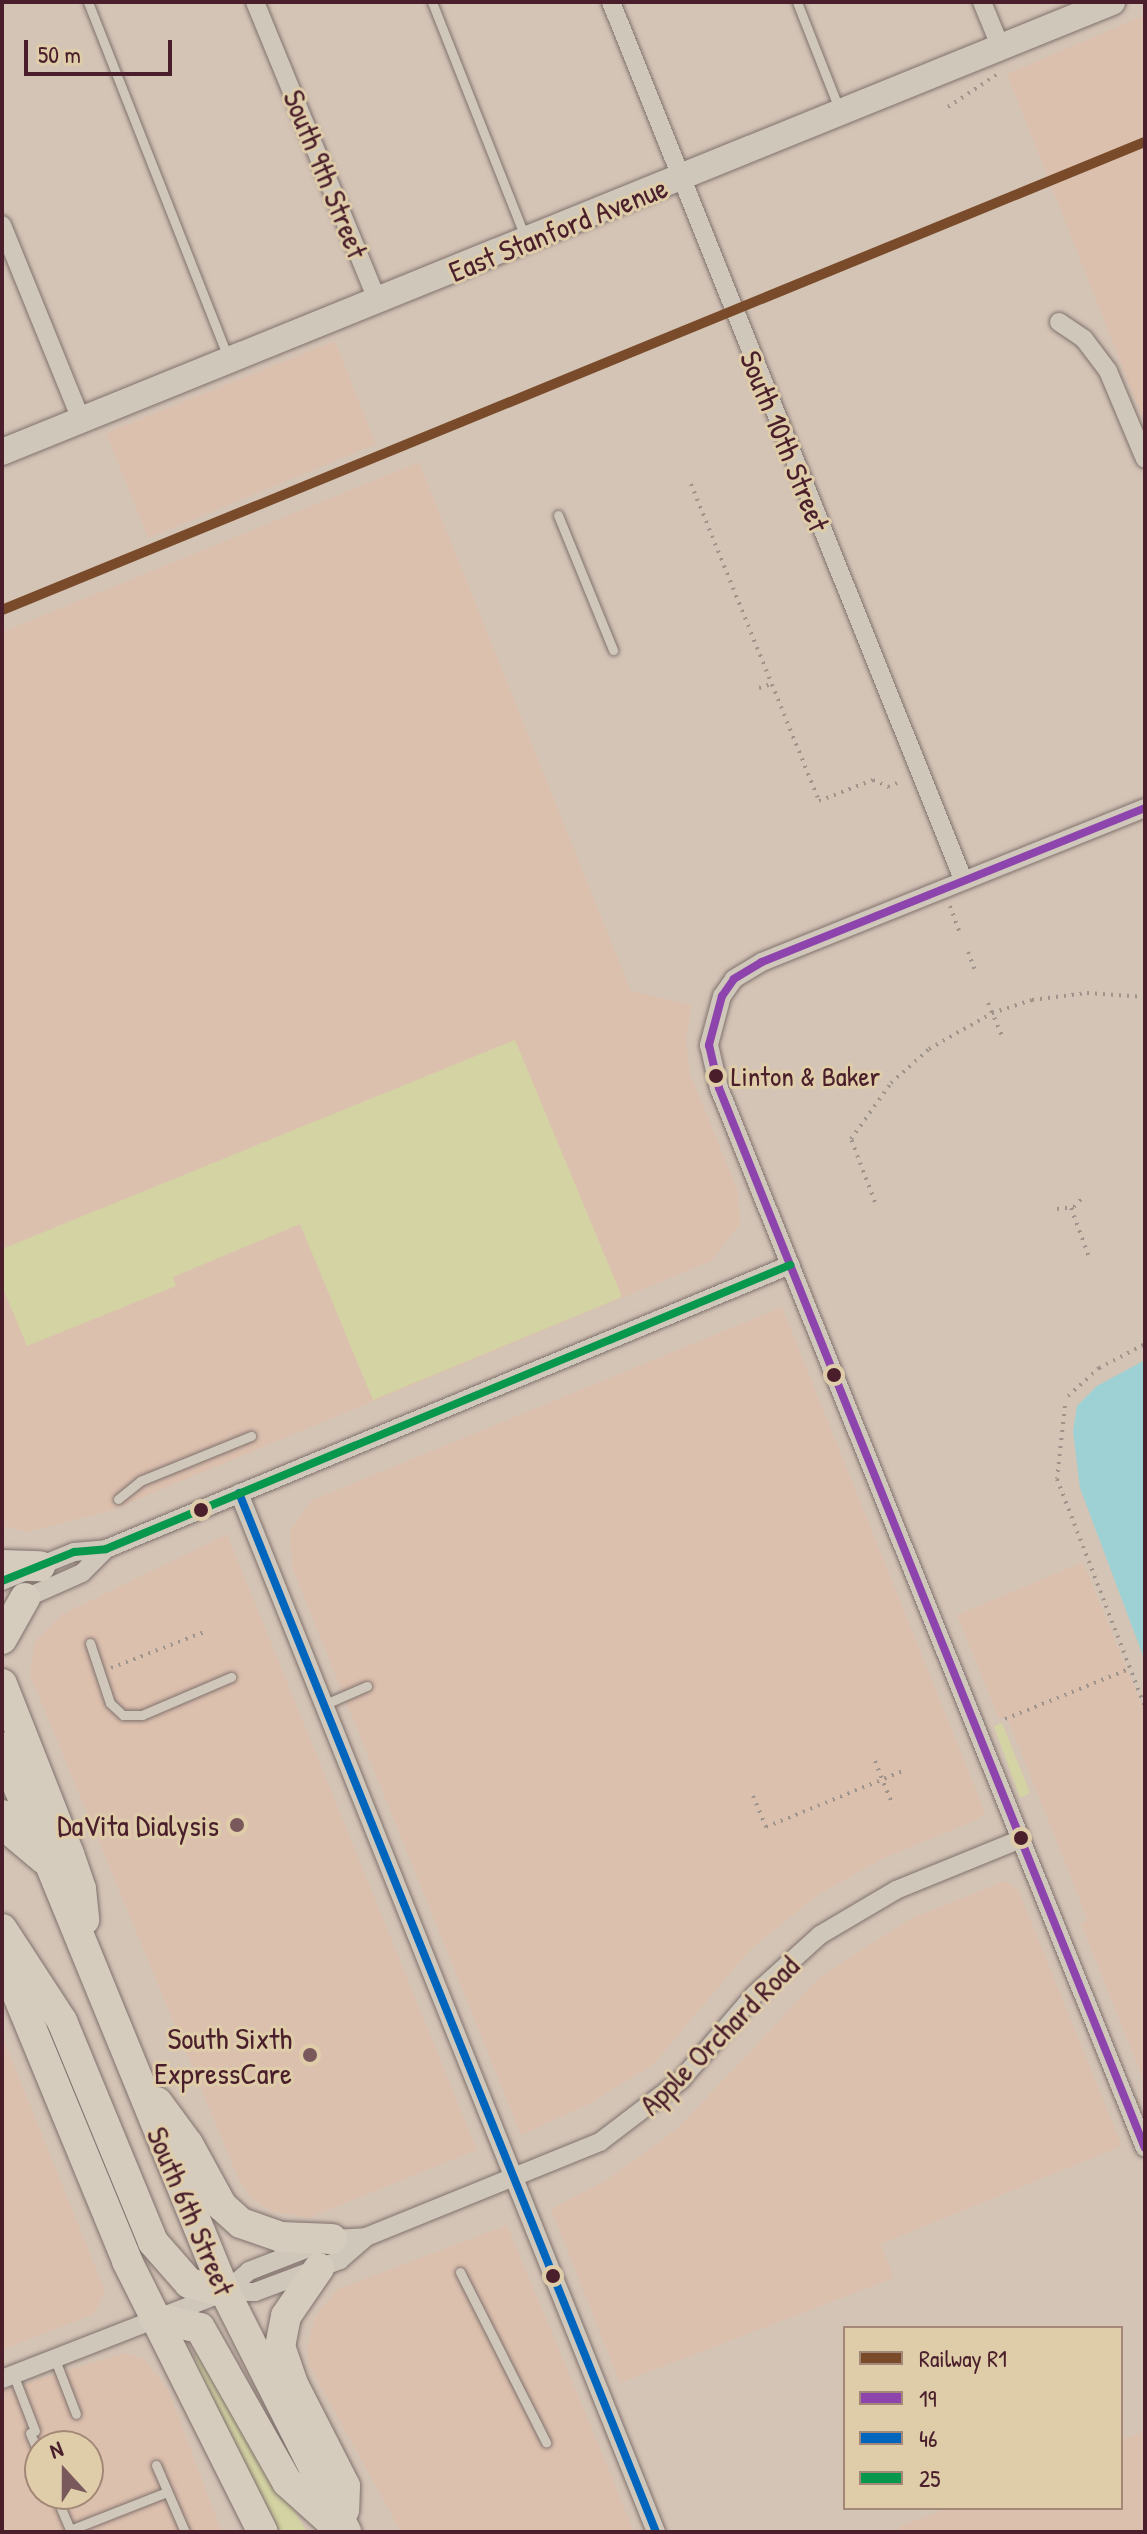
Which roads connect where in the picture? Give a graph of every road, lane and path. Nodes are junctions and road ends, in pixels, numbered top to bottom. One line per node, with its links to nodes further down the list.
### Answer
1 (88, 2): 16 (lane)
2 (255, 2): 14 (street, South 9th Street)
3 (432, 2): 13 (lane)
4 (611, 2): 11 (street, South 10th Street)
5 (797, 2): 10 (lane)
6 (982, 2): 8 (street)
7 (1112, 2): 8 (main road, East Stanford Avenue)
8 (1005, 58): 9 (path); 10 (main road, East Stanford Avenue)
9 (948, 107)
10 (842, 114): 11 (main road, East Stanford Avenue)
11 (681, 179): 13 (main road, East Stanford Avenue); 27 (street, South 10th Street)
12 (2, 225): 17 (street)
13 (527, 241): 14 (main road, East Stanford Avenue)
14 (378, 302): 16 (main road, East Stanford Avenue)
15 (1059, 322): 19 (street)
16 (229, 361): 17 (main road, East Stanford Avenue)
17 (81, 420): 18 (main road, East Stanford Avenue)
18 (2, 452)
19 (1145, 459)
20 (691, 484): 23 (path)
21 (558, 515): 22 (lane)
22 (613, 650)
23 (771, 684): 24 (path); 25 (path)
24 (759, 688)
25 (897, 783)
26 (1145, 808): 27 (street)
27 (963, 879): 41 (street)
28 (950, 906): 29 (path)
29 (959, 931)
30 (968, 952): 31 (path)
31 (976, 973)
32 (1145, 997): 34 (path)
33 (988, 1003): 34 (path)
34 (992, 1013): 35 (path); 37 (path)
35 (1002, 1036)
36 (1081, 1199): 38 (path)
37 (875, 1202)
38 (1071, 1208): 39 (path); 40 (path)
39 (1057, 1209)
40 (1089, 1257)
41 (790, 1265): 46 (street); 70 (street)
42 (1145, 1344): 43 (path)
43 (1068, 1396)
44 (1065, 1406): 56 (path)
45 (251, 1436): 47 (lane)
46 (239, 1493): 48 (street); 60 (street)
47 (118, 1499)
48 (106, 1549): 50 (street); 51 (street)
49 (2, 1565): 50 (main road)
50 (40, 1566): 51 (street)
51 (10, 1596): 53 (main road)
52 (207, 1631): 55 (path)
53 (2, 1639)
54 (90, 1643): 57 (lane)
55 (101, 1668)
56 (1129, 1669): 61 (path); 62 (path)
57 (231, 1677)
58 (2, 1684): 74 (main road)
59 (367, 1686): 60 (lane)
60 (323, 1705): 77 (street)
61 (1145, 1707)
62 (1005, 1719)
63 (2, 1747): 71 (main road, South 6th Street)
64 (875, 1761): 66 (path)
65 (906, 1770): 66 (path)
66 (883, 1780): 67 (path); 68 (path)
67 (753, 1796)
68 (893, 1806)
69 (2, 1815): 71 (main road)
70 (1021, 1839): 76 (street); 77 (street, Apple Orchard Road)
71 (48, 1863): 74 (main road, South 6th Street)
72 (2, 1929): 82 (main road)
73 (2, 1957): 83 (main road)
74 (87, 1958): 75 (main road, South 6th Street)
75 (130, 2067): 79 (main road); 82 (main road, South 6th Street)
76 (1145, 2148)
77 (515, 2181): 78 (street, Apple Orchard Road); 95 (street)
78 (366, 2237): 79 (street, Apple Orchard Road); 80 (street, Apple Orchard Road)
79 (332, 2239): 82 (street, Apple Orchard Road)
80 (319, 2268): 82 (street, Apple Orchard Road); 92 (main road)
81 (460, 2272): 88 (lane)
82 (225, 2292): 83 (street, Apple Orchard Road); 92 (main road, South 6th Street)
83 (154, 2318): 84 (street, Apple Orchard Road); 92 (main road); 94 (main road)
84 (54, 2357): 85 (street, Apple Orchard Road); 86 (lane)
85 (8, 2376): 87 (lane)
86 (76, 2414)
87 (32, 2430)
88 (546, 2442)
89 (156, 2465): 90 (lane)
90 (167, 2492): 91 (lane); 93 (lane)
91 (62, 2510)
92 (344, 2531)
93 (185, 2532)
94 (263, 2532)
95 (656, 2532)

